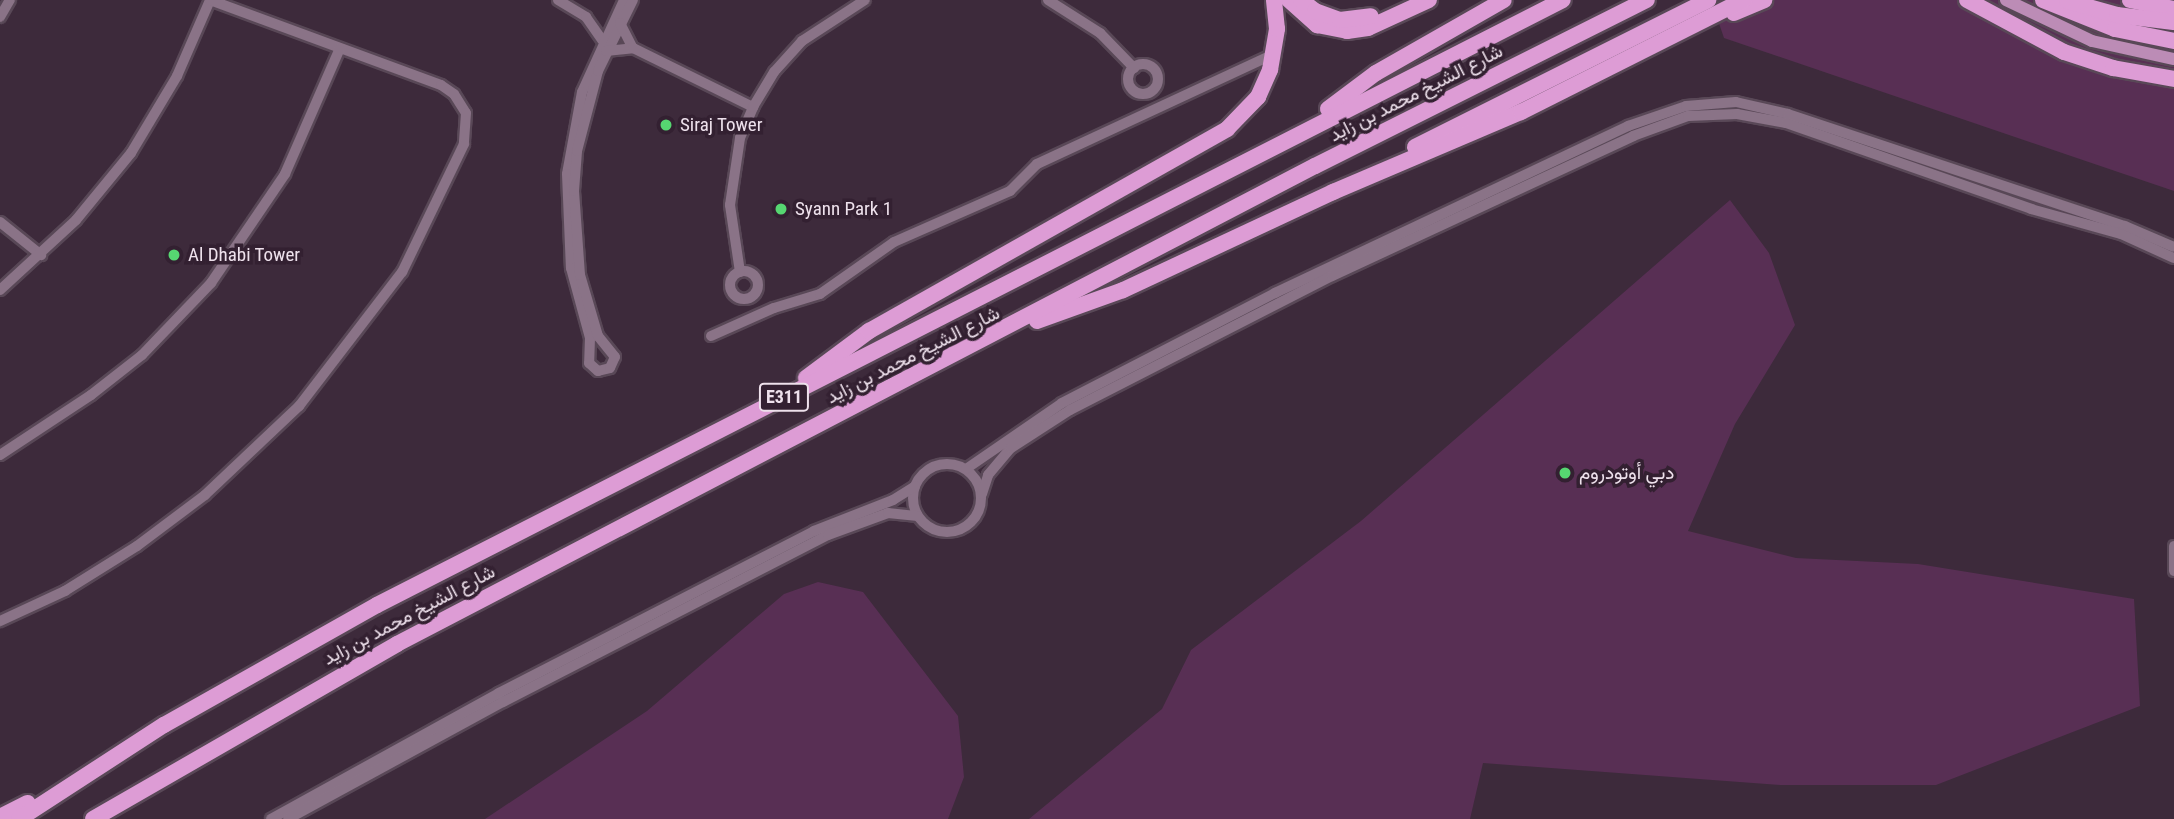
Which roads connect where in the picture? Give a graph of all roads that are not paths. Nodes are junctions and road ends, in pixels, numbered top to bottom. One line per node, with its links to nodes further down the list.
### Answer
1 (10, 0): 26 (street)
2 (210, 0): 24 (street); 46 (street)
3 (558, 0): 27 (street)
4 (624, 0): 28 (street)
5 (634, 0): 28 (street)
6 (865, 0): 39 (street)
7 (1048, 0): 37 (street)
8 (1274, 0): 34 (highway)
9 (1289, 0): 12 (highway)
10 (1301, 0): 11 (highway)
11 (1412, 0)
12 (1429, 0)
13 (1504, 0): 40 (highway)
14 (1563, 0): 40 (highway, شارع الشيخ محمد بن زايد / E311)
15 (1647, 0): 50 (highway, شارع الشيخ محمد بن زايد / E311)
16 (1708, 0): 42 (highway)
17 (1744, 0): 36 (highway)
18 (1764, 0): 36 (highway)
19 (1967, 0): 38 (highway)
20 (2006, 0): 35 (main road)
21 (2043, 0): 30 (highway)
22 (2065, 0): 29 (highway)
23 (2130, 0): 25 (highway)
24 (229, 3): 32 (street)
25 (2174, 9)
26 (0, 17)
27 (586, 18): 28 (street); 31 (street)
28 (617, 19): 31 (street); 33 (street)
29 (2174, 22)
30 (2174, 41)
31 (604, 46): 31 (street); 33 (street)
32 (340, 48): 53 (street); 60 (street)
33 (633, 48): 39 (street)
34 (1274, 54): 51 (street); 52 (highway)
35 (2174, 59)
36 (1626, 60): 42 (highway)
37 (1134, 68)
38 (2174, 79)
39 (753, 107): 48 (street)
40 (1302, 130): 52 (highway, شارع الشيخ محمد بن زايد / E311)
41 (2011, 188): 43 (street); 45 (street); 54 (street)
42 (1333, 192): 50 (highway)
43 (2007, 201): 47 (street); 56 (street)
44 (0, 222): 46 (street)
45 (2174, 247)
46 (38, 257): 49 (street)
47 (2174, 258)
48 (740, 272)
49 (0, 290)
50 (1002, 333): 64 (highway, شارع الشيخ محمد بن زايد / E311)
51 (711, 336)
52 (780, 399): 61 (highway, شارع الشيخ محمد بن زايد / E311)
53 (0, 455)
54 (966, 469): 55 (street); 56 (street)
55 (915, 486): 57 (street); 65 (street)
56 (982, 494): 57 (street)
57 (918, 516): 66 (street)
58 (2174, 546): 59 (street)
59 (2174, 571)
60 (0, 621)
61 (77, 778): 62 (highway); 63 (highway, شارع الشيخ محمد بن زايد / E311)
62 (0, 817)
63 (19, 819)
64 (93, 819)
65 (271, 819)
66 (288, 819)

